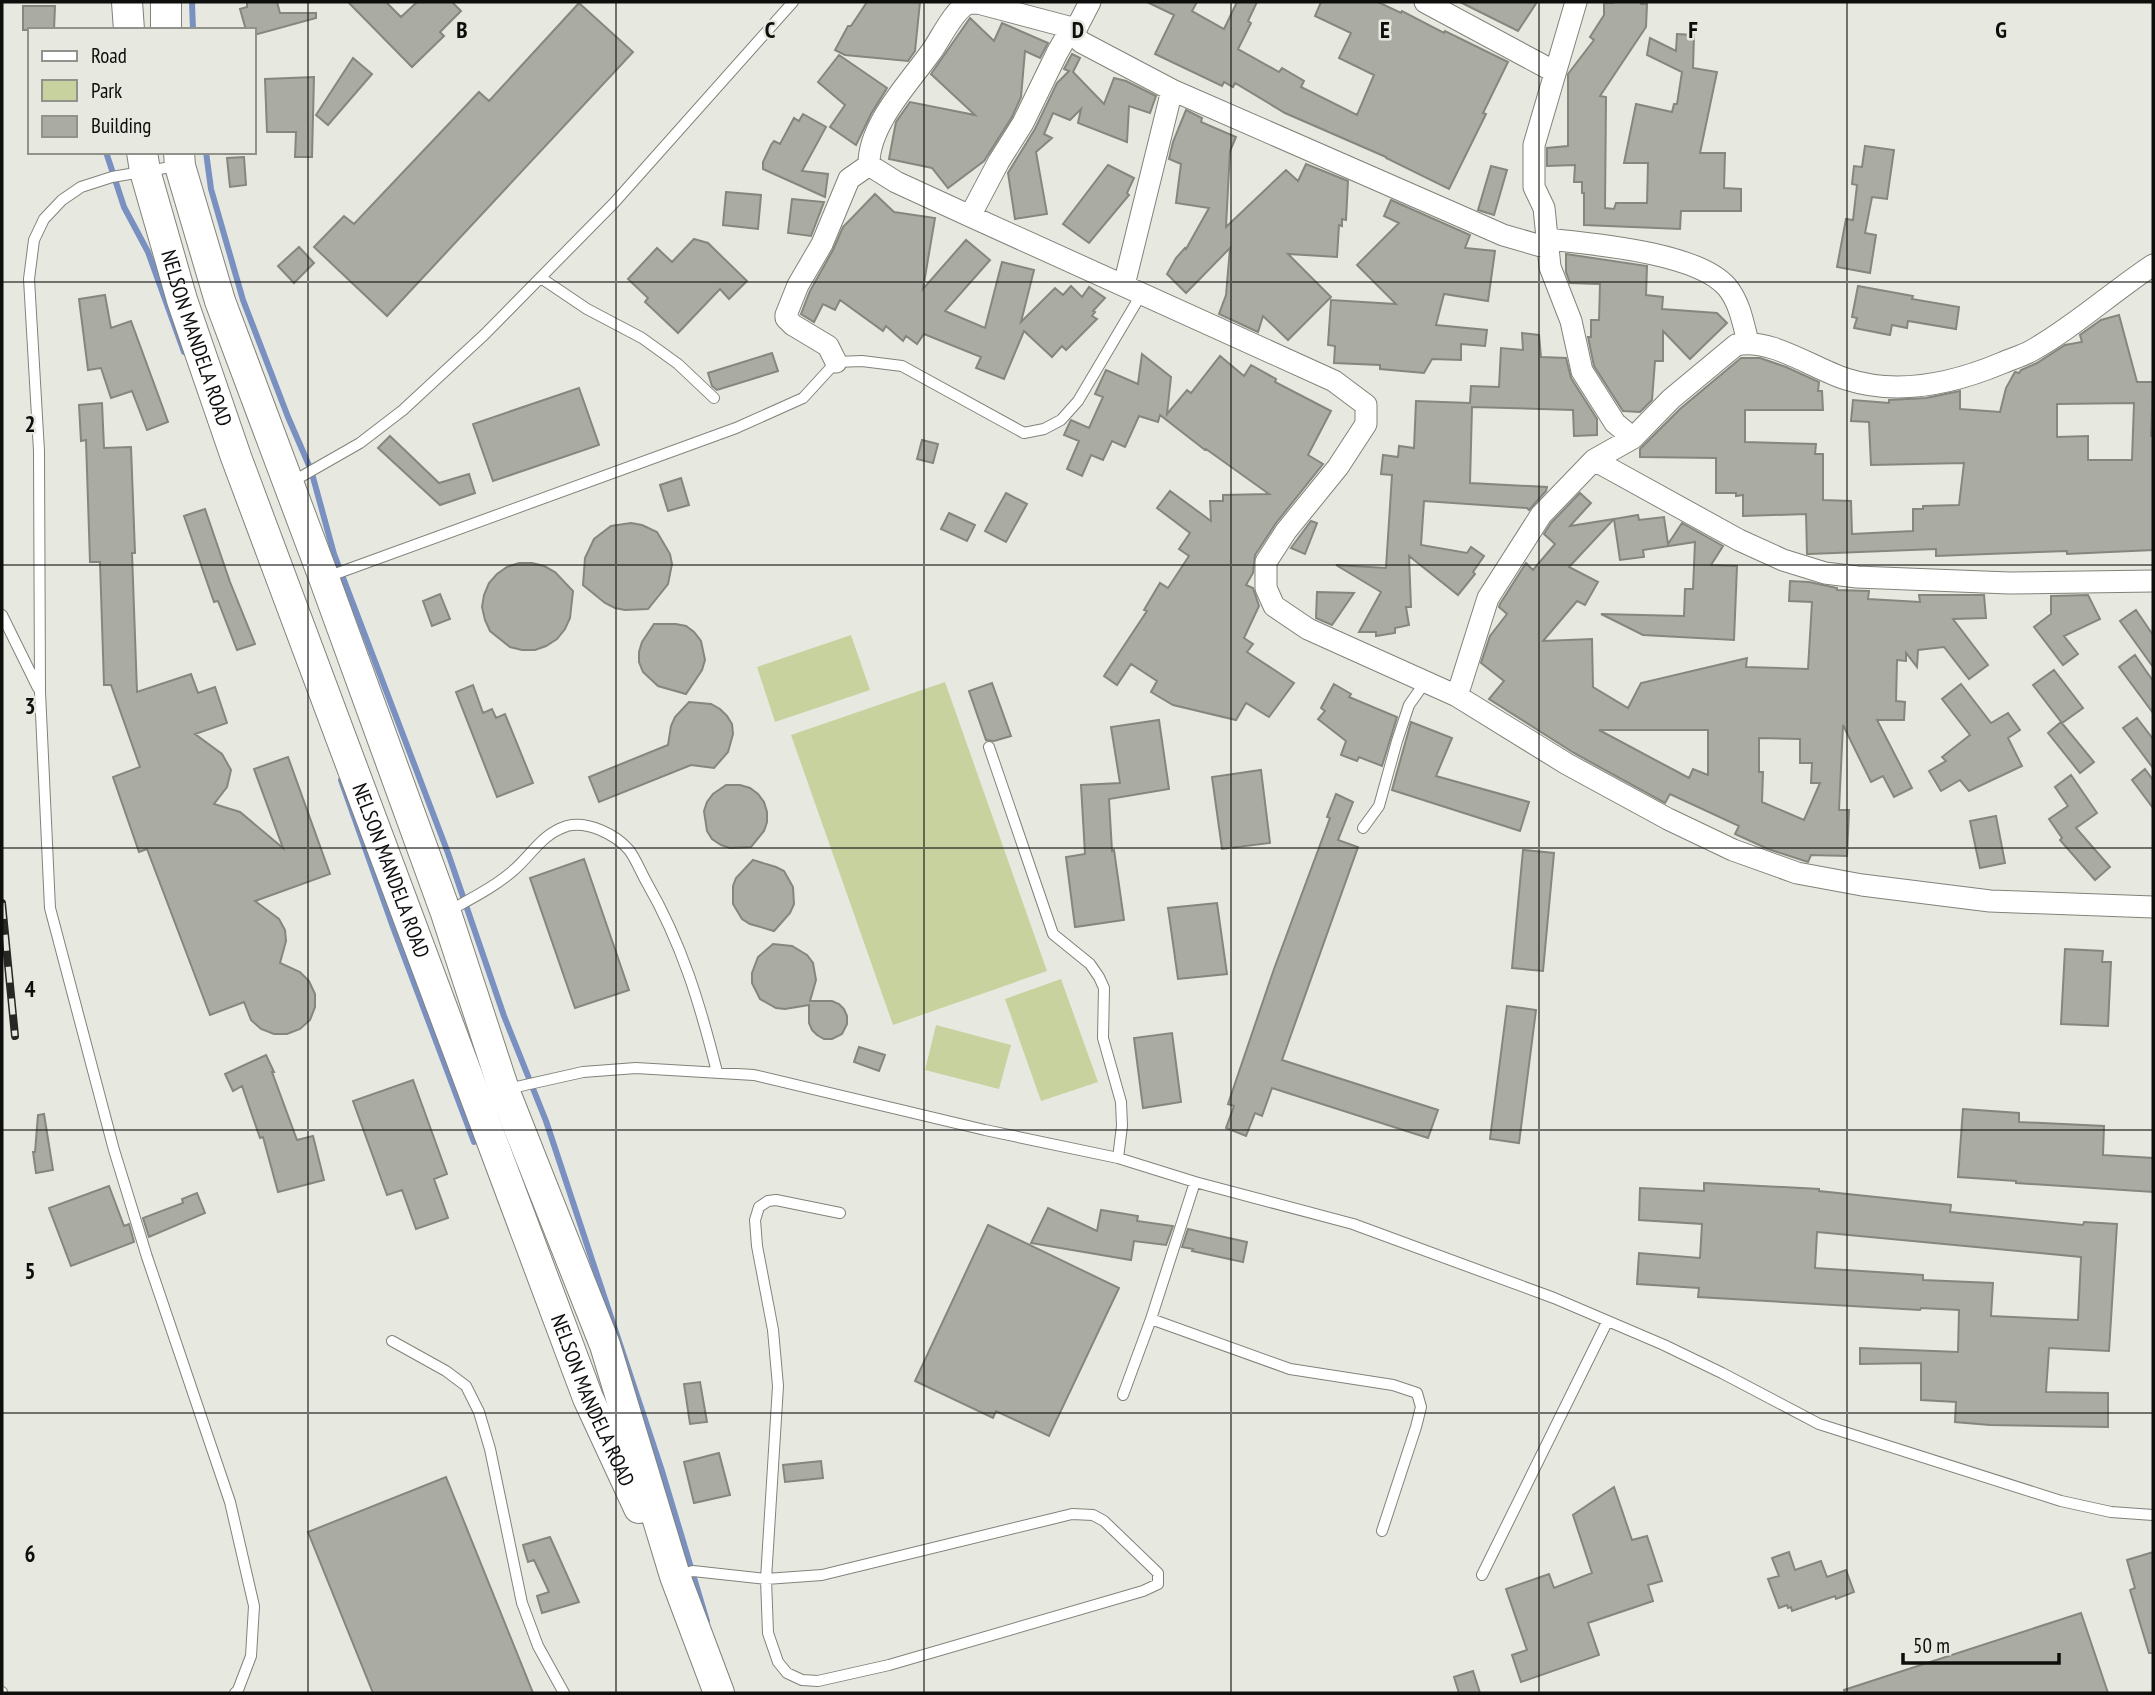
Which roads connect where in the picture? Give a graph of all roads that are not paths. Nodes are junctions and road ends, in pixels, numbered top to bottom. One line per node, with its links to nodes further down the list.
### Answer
1 (127, 2): 7 (main road)
2 (166, 2): 8 (main road)
3 (793, 2): 18 (lane)
4 (1090, 2): 9 (street)
5 (1425, 2): 10 (street)
6 (1576, 2): 10 (street)
7 (129, 28)
8 (166, 28)
9 (1076, 29): 11 (street); 14 (street); 15 (street)
10 (1555, 72): 16 (street)
11 (1172, 90): 16 (street); 19 (street)
12 (179, 159): 13 (lane); 25 (main road, NELSON MANDELA ROAD)
13 (144, 162): 30 (lane); 37 (main road, NELSON MANDELA ROAD)
14 (869, 165): 15 (street); 21 (street)
15 (970, 216): 19 (street)
16 (1547, 244): 20 (street); 23 (street)
17 (2153, 265): 20 (street)
18 (541, 278): 22 (lane); 25 (lane)
19 (1133, 289): 21 (lane); 29 (street)
20 (1748, 342): 23 (street)
21 (836, 362): 26 (lane)
22 (714, 398)
23 (1633, 438): 24 (street)
24 (1594, 460): 27 (street); 31 (street)
25 (288, 485): 26 (main road, NELSON MANDELA ROAD)
26 (324, 578): 35 (main road, NELSON MANDELA ROAD)
27 (2153, 581)
28 (2, 615): 30 (lane)
29 (1426, 681): 31 (street); 33 (lane)
30 (40, 692): 50 (lane)
31 (1457, 696): 34 (street)
32 (989, 747): 38 (lane)
33 (1363, 828)
34 (2153, 907)
35 (446, 914): 36 (lane); 37 (main road, NELSON MANDELA ROAD)
36 (717, 1072): 37 (lane); 38 (lane)
37 (489, 1092): 48 (main road, NELSON MANDELA ROAD)
38 (1118, 1158): 39 (lane)
39 (1195, 1182): 41 (lane); 42 (lane)
40 (840, 1213): 49 (lane)
41 (1151, 1319): 44 (lane); 46 (lane)
42 (1607, 1322): 45 (lane); 47 (lane)
43 (392, 1341): 51 (lane)
44 (1123, 1395)
45 (2153, 1515)
46 (1382, 1531)
47 (1482, 1575)
48 (675, 1576): 49 (lane); 52 (main road, NELSON MANDELA ROAD)
49 (766, 1579): 49 (lane)
50 (235, 1693)
51 (564, 1693)
52 (719, 1693)

